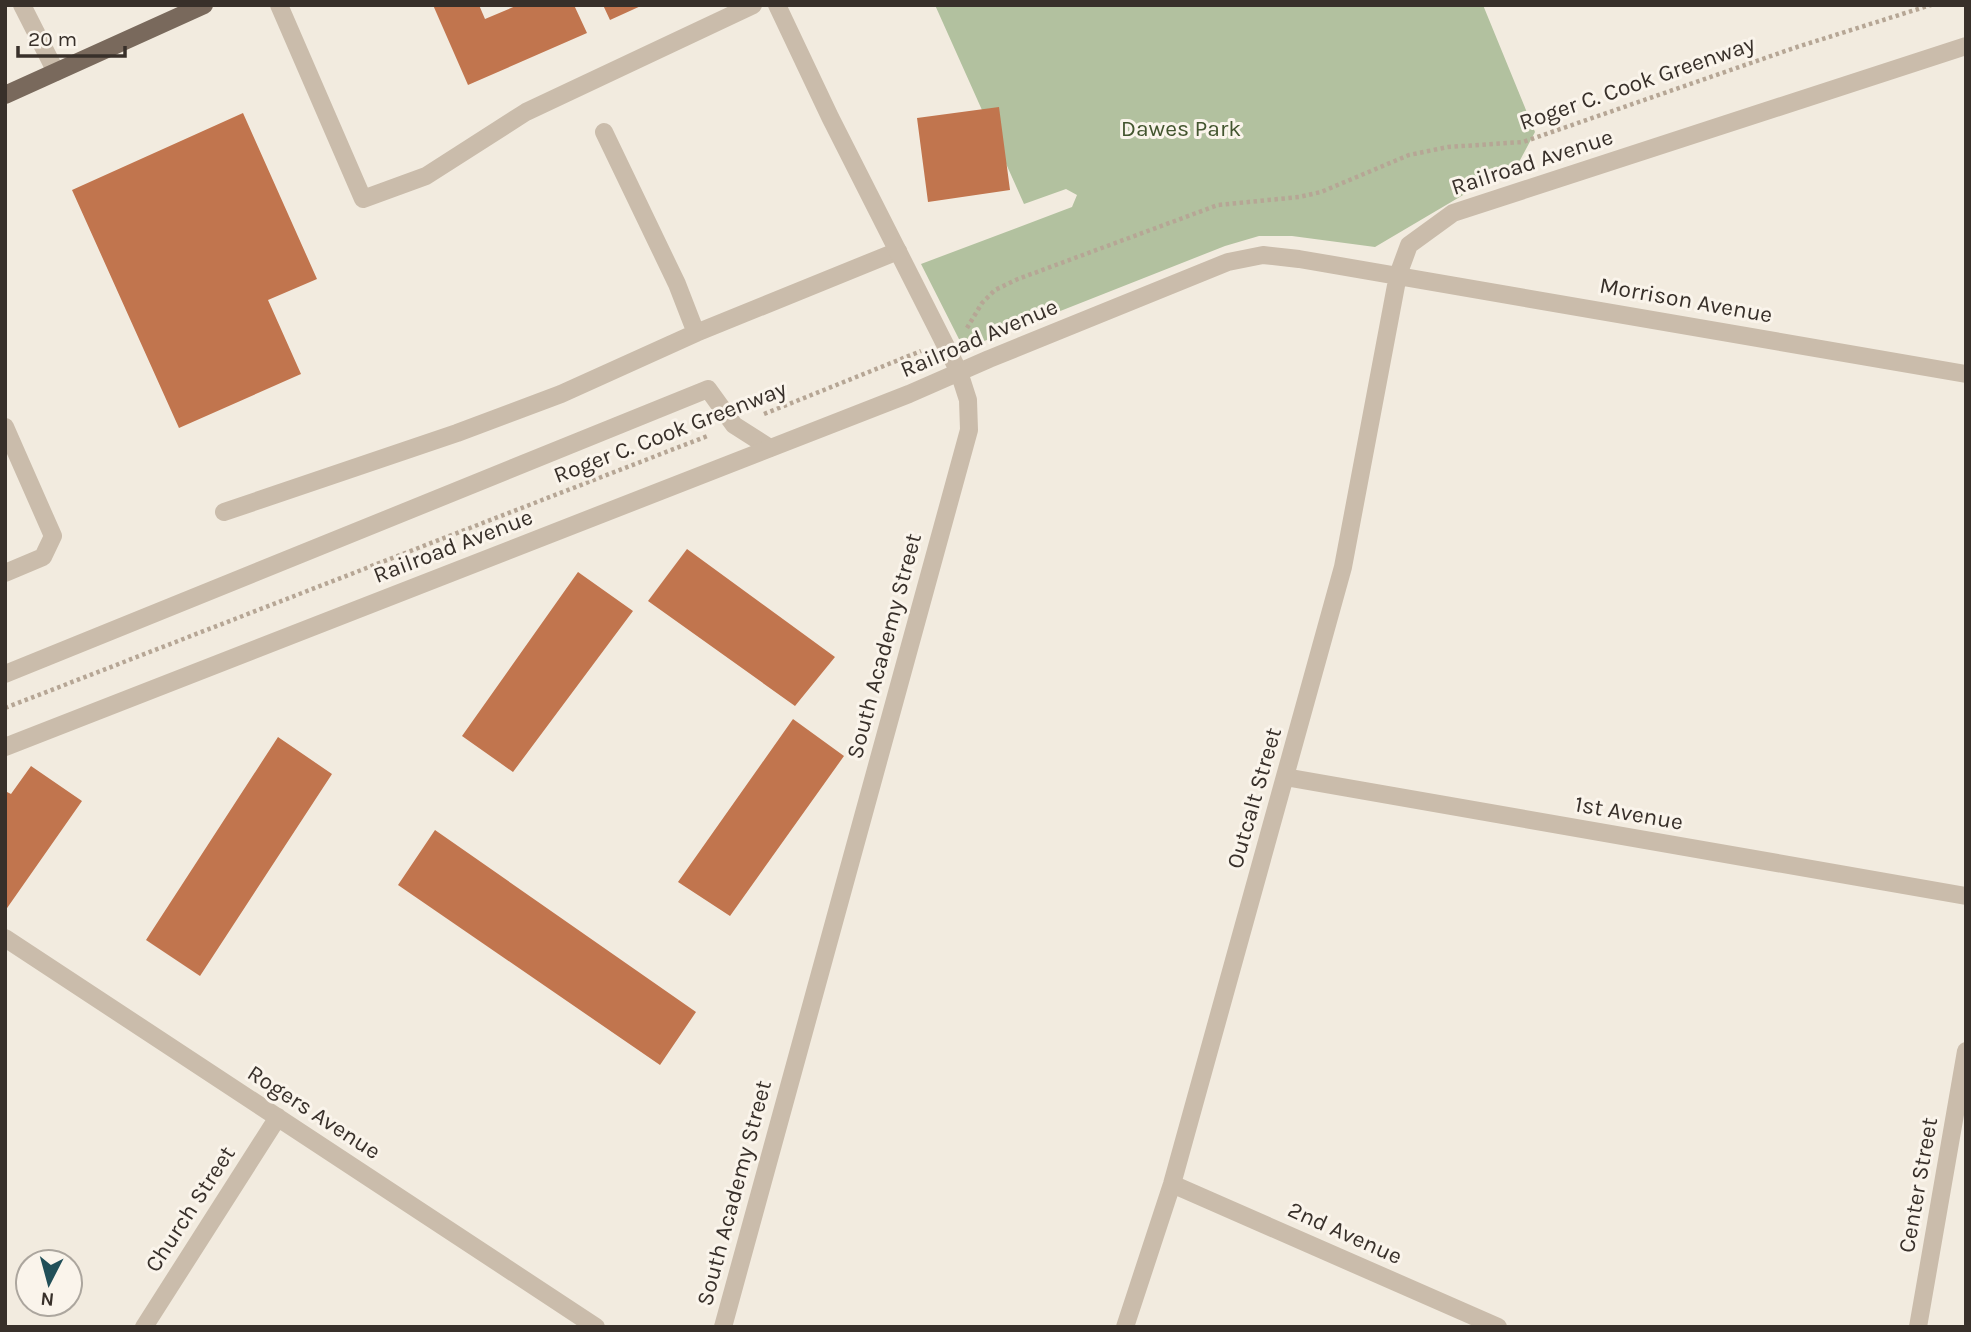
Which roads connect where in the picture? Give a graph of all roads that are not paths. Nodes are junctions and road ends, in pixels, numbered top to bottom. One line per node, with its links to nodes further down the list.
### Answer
1 (22, 5): 7 (street)
2 (204, 5): 7 (main road)
3 (279, 5): 4 (street)
4 (753, 5)
5 (777, 5): 10 (street, South Academy Street)
6 (1966, 46): 11 (street, Railroad Avenue)
7 (56, 72): 8 (main road)
8 (5, 94)
9 (604, 132): 12 (street)
10 (898, 251): 12 (street); 13 (street, South Academy Street)
11 (1398, 275): 13 (street, Railroad Avenue); 14 (street, Morrison Avenue); 21 (street, Outcalt Street)
12 (696, 333): 17 (street)
13 (959, 372): 16 (street, Railroad Avenue); 29 (street, South Academy Street)
14 (1966, 373)
15 (5, 427): 18 (street)
16 (770, 448): 19 (street); 20 (street, Railroad Avenue)
17 (224, 512)
18 (5, 573)
19 (5, 674)
20 (5, 747)
21 (1285, 777): 22 (street, 1st Avenue); 26 (street, Outcalt Street)
22 (1966, 896)
23 (5, 939): 25 (street, Rogers Avenue)
24 (1966, 1051): 32 (street, Center Street)
25 (278, 1117): 27 (street, Church Street); 28 (street, Rogers Avenue)
26 (1172, 1184): 30 (street, Outcalt Street); 31 (street, 2nd Avenue)
27 (144, 1327)
28 (596, 1327)
29 (723, 1327)
30 (1125, 1327)
31 (1498, 1327)
32 (1918, 1327)

